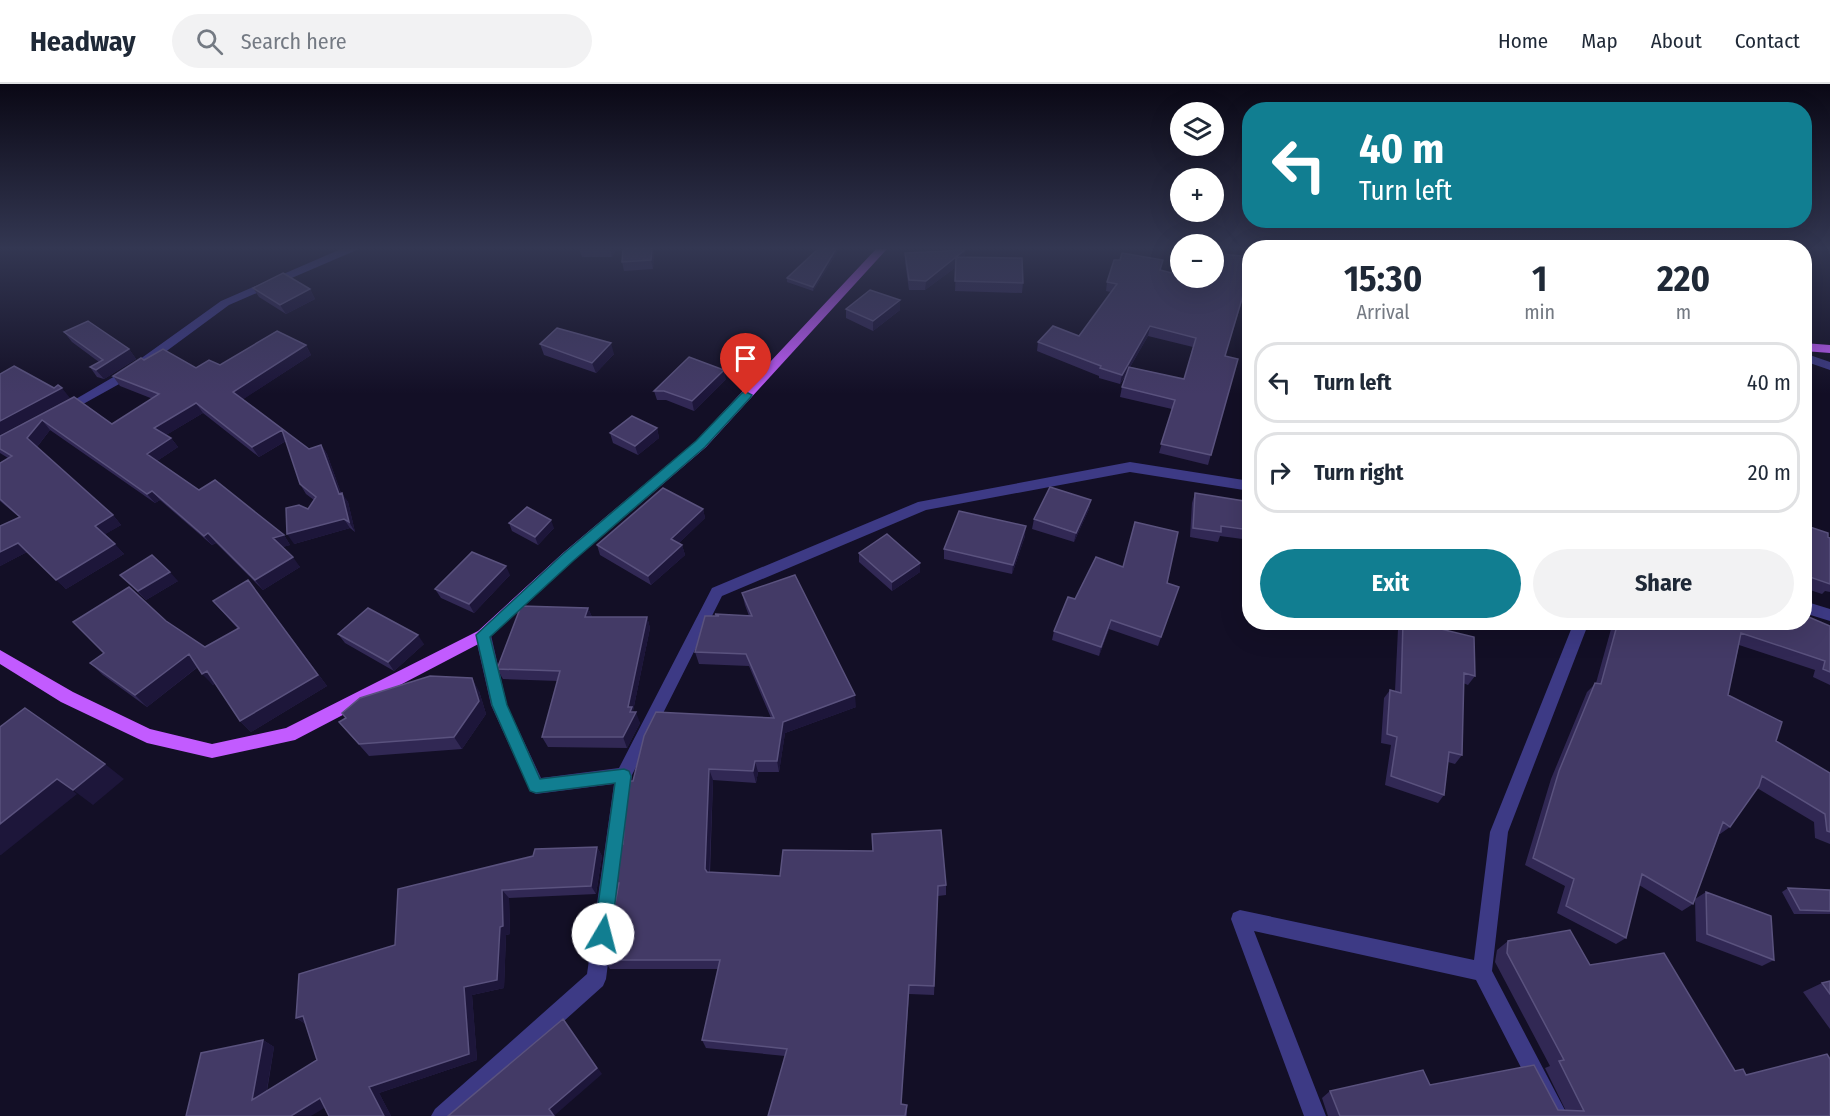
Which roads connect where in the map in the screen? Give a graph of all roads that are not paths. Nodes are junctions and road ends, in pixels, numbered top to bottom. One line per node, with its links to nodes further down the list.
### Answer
1 (238, 297): 7 (street)
2 (837, 297): 12 (main road)
3 (1812, 348): 4 (main road)
4 (1830, 349)
5 (1812, 360): 6 (street)
6 (1830, 366)
7 (53, 415)
8 (1242, 485): 14 (street)
9 (1812, 609): 10 (street)
10 (1830, 615)
11 (1579, 630): 15 (street)
12 (483, 635): 13 (main road); 14 (street)
13 (0, 656)
14 (624, 776): 16 (street)
15 (1482, 972): 17 (street); 18 (street)
16 (442, 1116)
17 (1315, 1116)
18 (1557, 1116)

